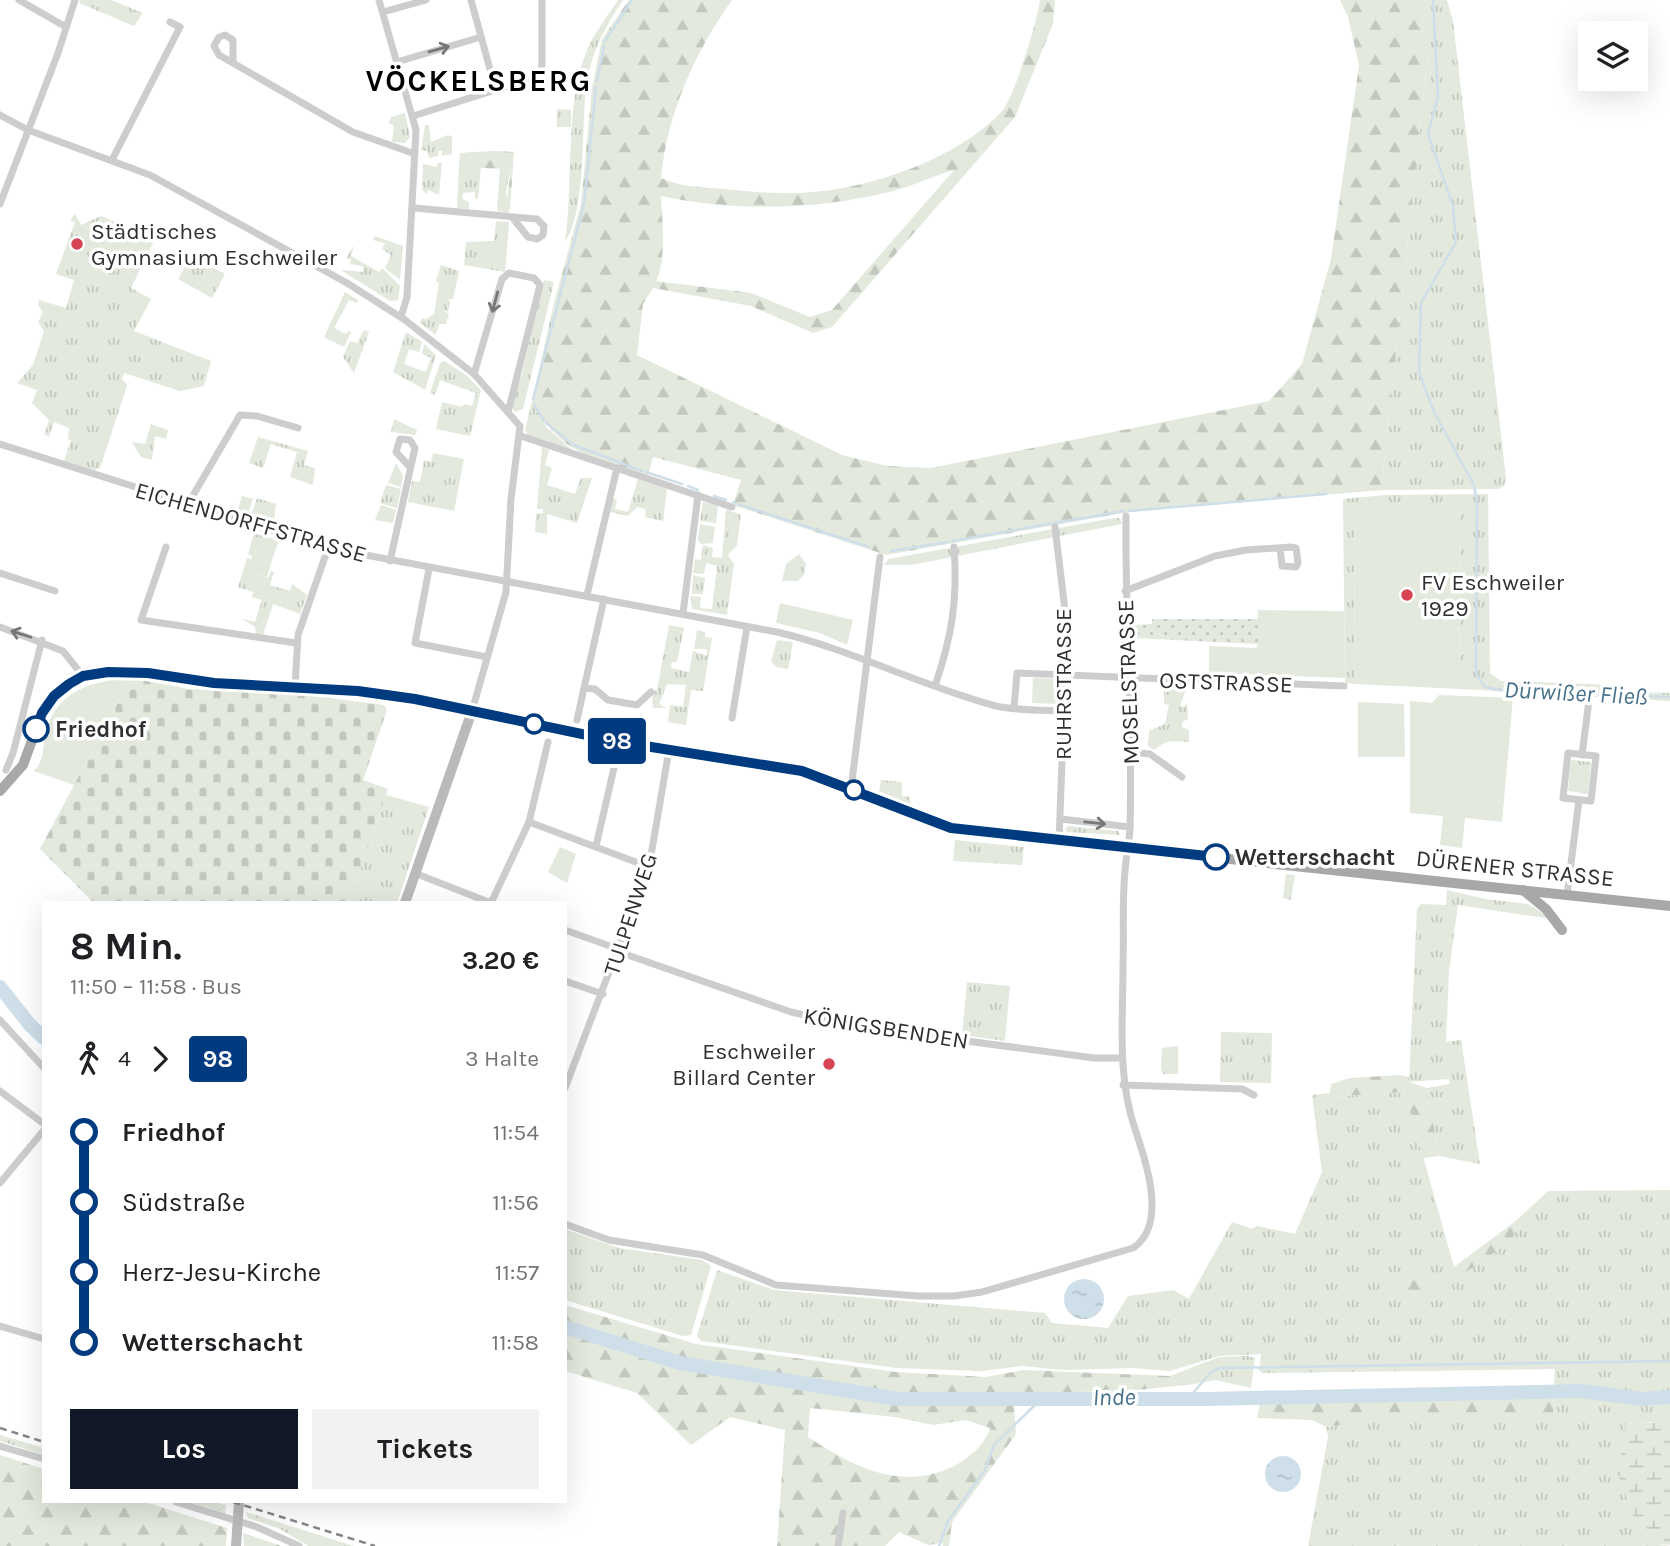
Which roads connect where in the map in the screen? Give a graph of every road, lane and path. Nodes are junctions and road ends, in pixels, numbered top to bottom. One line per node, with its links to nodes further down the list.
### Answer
1 (19, 0): 9 (street)
2 (75, 0): 9 (street)
3 (379, 0): 7 (street)
4 (426, 0): 7 (street)
5 (471, 0): 10 (street)
6 (542, 0): 13 (street)
7 (383, 12): 12 (street)
8 (170, 22): 18 (street)
9 (66, 27): 16 (street)
10 (481, 37): 12 (street, one-way to 10); 13 (street)
11 (233, 61): 17 (street)
12 (397, 62): 15 (street)
13 (496, 91): 15 (street)
14 (0, 115): 16 (street)
15 (413, 116): 17 (street)
16 (27, 130): 18 (street); 19 (street)
17 (415, 154): 20 (street)
18 (112, 160): 22 (street)
19 (0, 204)
20 (414, 208): 21 (street); 22 (street)
21 (512, 217)
22 (401, 317): 23 (street)
23 (474, 374): 24 (street); 24 (street, one-way to 23)
24 (508, 412): 26 (street)
25 (298, 428): 31 (street)
26 (521, 436): 29 (street); 43 (street)
27 (0, 444): 31 (street, EICHENDORFFSTRASSE)
28 (410, 467): 40 (street)
29 (617, 468): 30 (street); 46 (street)
30 (698, 495): 32 (street); 48 (street)
31 (187, 504): 37 (street, EICHENDORFFSTRASSE)
32 (732, 507)
33 (1126, 516): 45 (street, MOSELSTRASSE)
34 (1055, 527): 56 (street, RUHRSTRASSE)
35 (166, 547): 52 (street)
36 (954, 547): 58 (street)
37 (328, 548): 40 (street, EICHENDORFFSTRASSE); 52 (street)
38 (1280, 548): 45 (street)
39 (880, 557): 54 (street)
40 (390, 561): 41 (street, EICHENDORFFSTRASSE)
41 (429, 569): 43 (street, EICHENDORFFSTRASSE); 53 (street)
42 (0, 573): 44 (street)
43 (507, 582): 46 (street, EICHENDORFFSTRASSE); 53 (street)
44 (55, 591)
45 (1125, 591): 57 (street, MOSELSTRASSE)
46 (587, 596): 47 (street, EICHENDORFFSTRASSE)
47 (604, 599): 48 (street, EICHENDORFFSTRASSE); 61 (street)
48 (683, 614): 50 (street, EICHENDORFFSTRASSE)
49 (0, 627): 51 (street, one-way to 49)
50 (747, 627): 54 (street, EICHENDORFFSTRASSE); 67 (street)
51 (42, 640): 55 (street); 74 (street)
52 (296, 643): 59 (street)
53 (487, 657): 65 (street)
54 (867, 661): 58 (street, EICHENDORFFSTRASSE); 76 (street)
55 (83, 676): 59 (main road, DÜRENER STRASSE); 77 (main road)
56 (1066, 677): 57 (street, OSTSTRASSE); 64 (street, OSTSTRASSE); 66 (street, RUHRSTRASSE)
57 (1129, 680): 60 (street, OSTSTRASSE); 71 (street, MOSELSTRASSE)
58 (934, 685): 64 (street, EICHENDORFFSTRASSE)
59 (295, 686): 65 (main road, DÜRENER STRASSE)
60 (1344, 687)
61 (584, 688): 62 (street); 68 (street)
62 (651, 692)
63 (1589, 700): 73 (street)
64 (1014, 708): 66 (street, EICHENDORFFSTRASSE)
65 (472, 711): 68 (main road, DÜRENER STRASSE); 86 (main road)
66 (1066, 711): 79 (street, RUHRSTRASSE)
67 (732, 718)
68 (575, 726): 70 (main road, DÜRENER STRASSE)
69 (548, 742): 80 (street)
70 (669, 750): 76 (main road, DÜRENER STRASSE); 85 (street, TULPENWEG)
71 (1130, 752): 75 (street); 81 (street, MOSELSTRASSE)
72 (617, 755): 83 (street)
73 (1583, 755): 78 (street); 78 (street)
74 (6, 770)
75 (1182, 777)
76 (851, 789): 82 (main road, DÜRENER STRASSE)
77 (0, 791)
78 (1578, 800): 88 (street)
79 (1061, 819): 81 (street, one-way to 81); 82 (street, RUHRSTRASSE)
80 (529, 822): 83 (street); 91 (street)
81 (1130, 827): 84 (street, MOSELSTRASSE)
82 (1059, 841): 84 (main road, DÜRENER STRASSE)
83 (596, 846): 85 (street)
84 (1128, 848): 87 (main road, DÜRENER STRASSE); 100 (street)
85 (649, 867): 96 (street, TULPENWEG)
86 (417, 874): 89 (main road); 90 (street)
87 (1523, 890): 88 (main road, DÜRENER STRASSE); 93 (main road)
88 (1567, 895): 92 (main road, DÜRENER STRASSE)
89 (406, 901)
90 (486, 901)
91 (492, 901)
92 (1670, 906)
93 (1562, 930)
94 (567, 931): 95 (street)
95 (610, 946)
96 (619, 952): 98 (street, TULPENWEG); 100 (street, KÖNIGSBENDEN)
97 (567, 982): 98 (street, TULPENWEG)
98 (603, 994): 102 (street, TULPENWEG)
99 (0, 1020): 101 (street)
100 (1121, 1058): 103 (street)
101 (42, 1066)
102 (567, 1083)
103 (1123, 1085): 105 (street); 109 (street)
104 (0, 1091): 106 (street)
105 (1254, 1095)
106 (42, 1123)
107 (42, 1132): 108 (street)
108 (0, 1183)
109 (567, 1225)
110 (0, 1326): 111 (street)
111 (42, 1338)
112 (0, 1446): 113 (street)
113 (42, 1459)
114 (179, 1503): 118 (street)
115 (239, 1503): 117 (main road)
116 (843, 1513): 119 (street)
117 (237, 1541)
118 (299, 1546)
119 (838, 1546)

